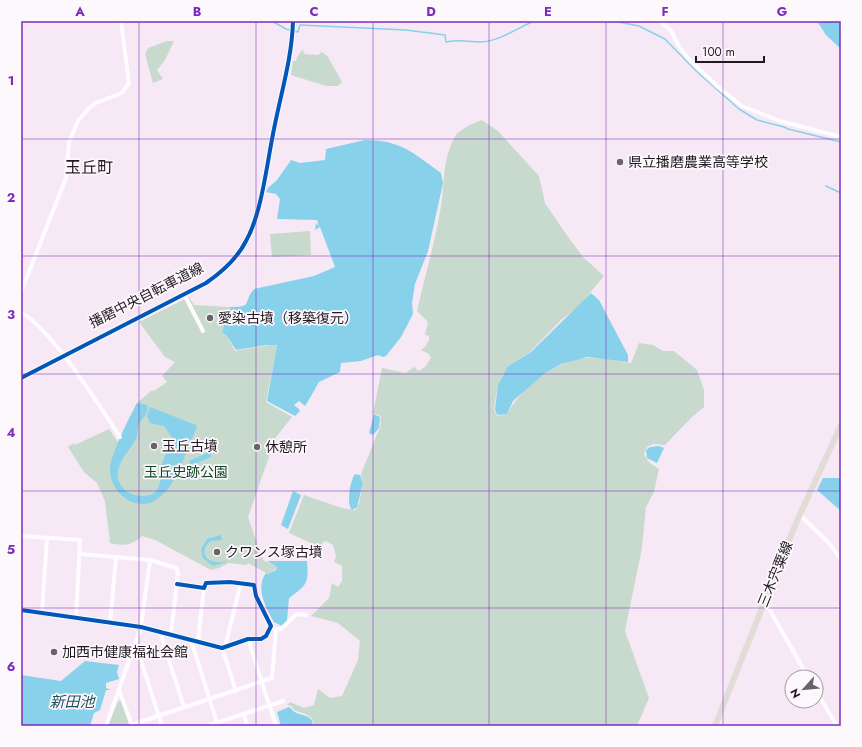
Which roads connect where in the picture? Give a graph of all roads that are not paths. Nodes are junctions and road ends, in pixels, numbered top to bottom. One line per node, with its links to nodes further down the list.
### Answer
1 (121, 21): 5 (street)
2 (294, 21): 6 (street)
3 (660, 21): 4 (street)
4 (841, 137)
5 (21, 292)
6 (184, 294): 8 (street); 9 (street)
7 (21, 313): 9 (street)
8 (203, 331)
9 (63, 356): 10 (street); 12 (street)
10 (21, 378)
11 (841, 425): 13 (main road, 三木宍粟線)
12 (120, 437)
13 (800, 515): 18 (street); 23 (main road, 三木宍粟線)
14 (21, 536): 15 (street)
15 (47, 538): 16 (street); 25 (street)
16 (80, 554): 17 (street); 27 (street)
17 (116, 557): 19 (street); 28 (street)
18 (841, 559)
19 (150, 560): 21 (street); 29 (street)
20 (241, 583): 22 (street); 30 (street); 38 (street)
21 (177, 584): 22 (street); 33 (street)
22 (204, 588): 36 (street)
23 (763, 603): 39 (street); 57 (main road, 三木宍粟線)
24 (21, 610): 25 (street)
25 (42, 614): 27 (street)
26 (306, 615): 31 (street)
27 (76, 618): 28 (street)
28 (110, 623): 29 (street)
29 (141, 627): 32 (street); 37 (street)
30 (270, 630): 31 (street); 34 (street)
31 (276, 630): 40 (street)
32 (160, 632): 33 (street); 47 (street)
33 (171, 634): 35 (street)
34 (248, 639): 38 (street); 40 (street)
35 (191, 640): 36 (street); 43 (street)
36 (198, 641): 38 (street)
37 (136, 646): 41 (street); 49 (street)
38 (224, 647): 42 (street)
39 (803, 669)
40 (261, 683): 42 (street); 46 (street)
41 (119, 690): 50 (street); 52 (street)
42 (236, 690): 43 (street)
43 (210, 699): 47 (street); 51 (street)
44 (283, 701): 46 (street)
45 (824, 704): 58 (street)
46 (269, 706): 48 (street); 56 (street)
47 (184, 707): 49 (street)
48 (244, 714): 51 (street); 55 (street)
49 (159, 716): 50 (street); 53 (street)
50 (132, 725)
51 (218, 725): 54 (street)
52 (106, 726)
53 (162, 726)
54 (208, 726)
55 (247, 726)
56 (276, 726)
57 (715, 726)
58 (837, 726)

